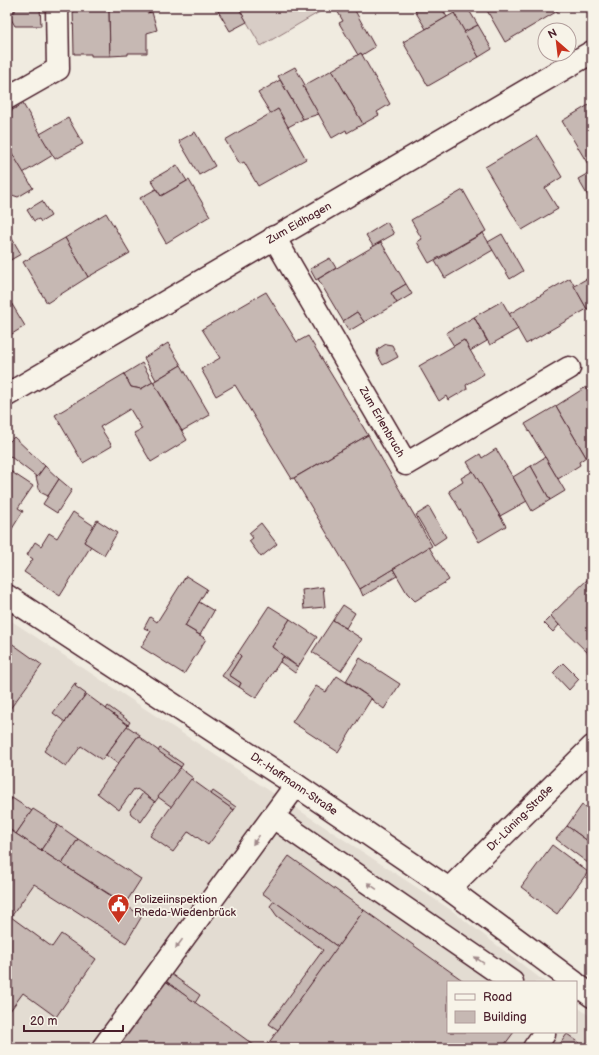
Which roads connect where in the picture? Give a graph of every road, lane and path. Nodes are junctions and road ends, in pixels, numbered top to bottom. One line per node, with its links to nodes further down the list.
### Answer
1 (57, 7): 3 (street)
2 (592, 52): 4 (street, Zum Eidhagen)
3 (7, 98)
4 (274, 237): 5 (street, Zum Erlenbruch); 6 (street, Zum Eidhagen)
5 (569, 368)
6 (7, 395)
7 (7, 596): 9 (street, Dr.-Hoffmann-Straße)
8 (592, 746): 11 (street, Dr.-Lüning-Straße)
9 (296, 785): 10 (street); 11 (street, Dr.-Hoffmann-Straße)
10 (273, 817): 13 (street, one-way to 10); 17 (street, one-way to 17)
11 (449, 889): 12 (street, Dr.-Hoffmann-Straße)
12 (567, 980)
13 (511, 981)
14 (577, 986): 15 (street, Dr.-Hoffmann-Straße)
15 (592, 996)
16 (544, 1033): 18 (street)
17 (103, 1048)
18 (534, 1048)

